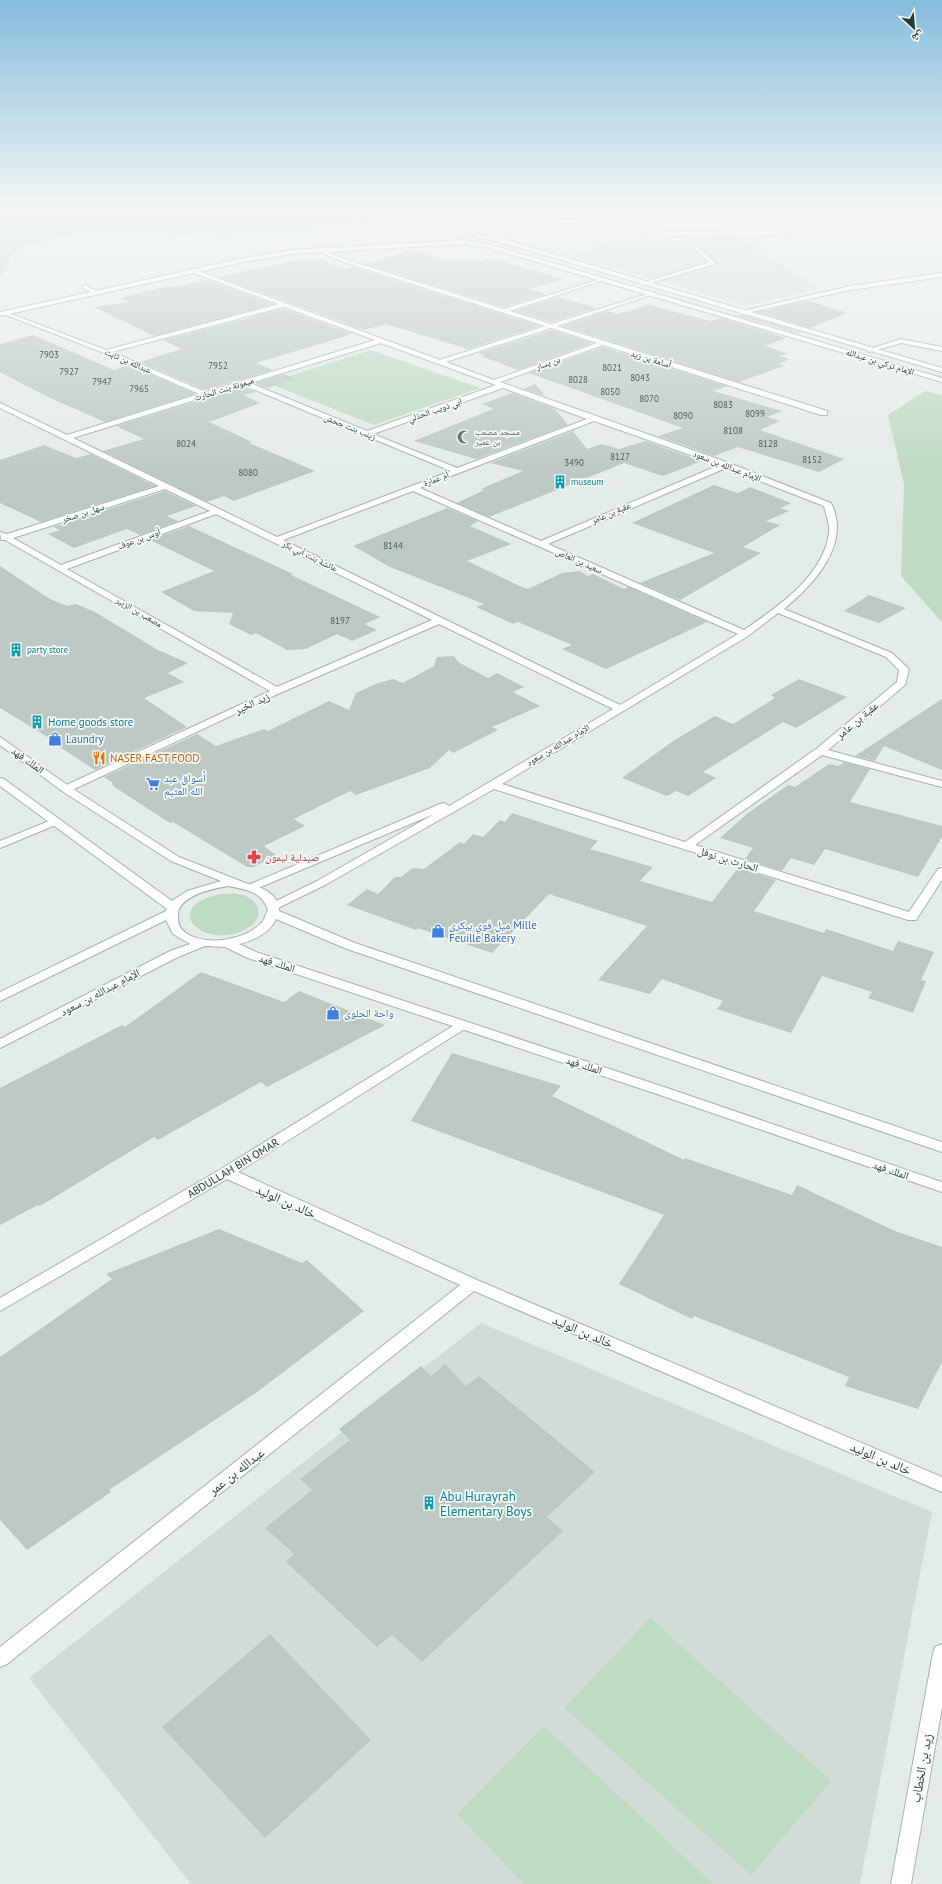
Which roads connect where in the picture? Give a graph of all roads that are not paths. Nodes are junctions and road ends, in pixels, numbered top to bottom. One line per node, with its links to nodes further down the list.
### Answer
1 (68, 299): 12 (street, الإمام تركي بن عبدالله)
2 (267, 299): 9 (street, الإمام عبدالله بن سعود)
3 (470, 299): 10 (street, أسامة بن زيد)
4 (540, 299): 10 (street)
5 (634, 299): 13 (street)
6 (672, 299): 21 (street, الإمام تركي بن عبدالله)
7 (701, 299): 11 (street, الإمام تركي بن عبدالله)
8 (801, 299): 11 (street)
9 (283, 305): 14 (street, الإمام عبدالله بن سعود); 18 (street)
10 (506, 310): 13 (street, أسامة بن زيد)
11 (742, 312): 17 (street, الإمام تركي بن عبدالله)
12 (2, 313): 18 (street, عبدالله بن ثابت)
13 (553, 326): 15 (street, أسامة بن زيد); 19 (street)
14 (380, 341): 19 (street, الإمام عبدالله بن سعود); 23 (street, ميمونة بنت الحارث)
15 (602, 344): 22 (street, بن يسار); 27 (street, أسامة بن زيد)
16 (942, 349): 17 (street)
17 (869, 350): 20 (street, الإمام تركي بن عبدالله)
18 (106, 352): 25 (street, عبدالله بن ثابت)
19 (440, 362): 22 (street, الإمام عبدالله بن سعود)
20 (942, 370)
21 (942, 380)
22 (494, 382): 24 (street, الإمام عبدالله بن سعود)
23 (243, 383): 25 (street, ميمونة بنت الحارث); 29 (street, زينب بنت جحش)
24 (504, 385): 28 (street, الإمام عبدالله بن سعود); 29 (street, ابي ذويب الحذلي)
25 (206, 395): 30 (street, ميمونة بنت الحارث)
26 (0, 404): 30 (street, عائشة بنت أبي بكر)
27 (824, 413)
28 (594, 418): 31 (street, الإمام عبدالله بن سعود); 32 (street, أم عمارة)
29 (366, 434): 32 (street, زينب بنت جحش)
30 (67, 437): 33 (street, عائشة بنت أبي بكر)
31 (726, 465): 38 (street, عقبة بن عامر); 40 (street, الإمام عبدالله بن سعود)
32 (457, 471): 34 (street, أم عمارة)
33 (166, 486): 35 (street, عائشة بنت أبي بكر); 36 (street, سهل بن صخر)
34 (414, 488): 37 (street, أم عمارة); 38 (street, سعيد بن العاص)
35 (217, 511): 37 (street, عائشة بنت أبي بكر); 39 (street, أوس بن عوف)
36 (2, 537): 39 (street, مصعب بن الزبير)
37 (277, 540): 41 (street, عائشة بنت أبي بكر)
38 (540, 544): 42 (street, سعيد بن العاص)
39 (61, 568): 43 (street, مصعب بن الزبير)
40 (778, 610): 42 (street, الإمام عبدالله بن سعود); 46 (street, عقبة بن عامر)
41 (440, 620): 43 (street, زيد الخير); 44 (street, عائشة بنت أبي بكر)
42 (745, 634): 44 (street, الإمام عبدالله بن سعود)
43 (278, 691): 50 (street, زيد الخير)
44 (619, 708): 49 (street, الإمام عبدالله بن سعود)
45 (0, 740): 50 (street, الملك فهد)
46 (820, 751): 48 (street); 53 (street, عقبة بن عامر)
47 (0, 782): 51 (street)
48 (942, 784)
49 (493, 785): 53 (street, الحارث بن نوفل); 55 (street, الإمام عبدالله بن سعود); 56 (street, الإمام عبدالله بن سعود)
50 (66, 789): 55 (street, الملك فهد)
51 (54, 822): 52 (street); 57 (street)
52 (0, 845)
53 (686, 846): 54 (street, الحارث بن نوفل)
54 (942, 871)
55 (247, 886): 56 (street); 57 (street)
56 (274, 909): 59 (street); 63 (street)
57 (173, 910): 58 (street); 60 (street)
58 (202, 943): 59 (street); 62 (street, الإمام عبدالله بن سعود)
59 (227, 943): 61 (street, الملك فهد)
60 (0, 997)
61 (461, 1025): 64 (street, ABDULLAH BIN OMAR); 65 (street, الملك فهد)
62 (0, 1044)
63 (942, 1147)
64 (226, 1174): 66 (street, خالد بن الوليد); 67 (street, ABDULLAH BIN OMAR)
65 (942, 1188)
66 (472, 1284): 68 (street, خالد بن الوليد); 70 (street, عبدالله بن عمر)
67 (0, 1305)
68 (942, 1484)
69 (942, 1653): 71 (street, زيد بن الخطاب)
70 (0, 1658)
71 (901, 1884)

